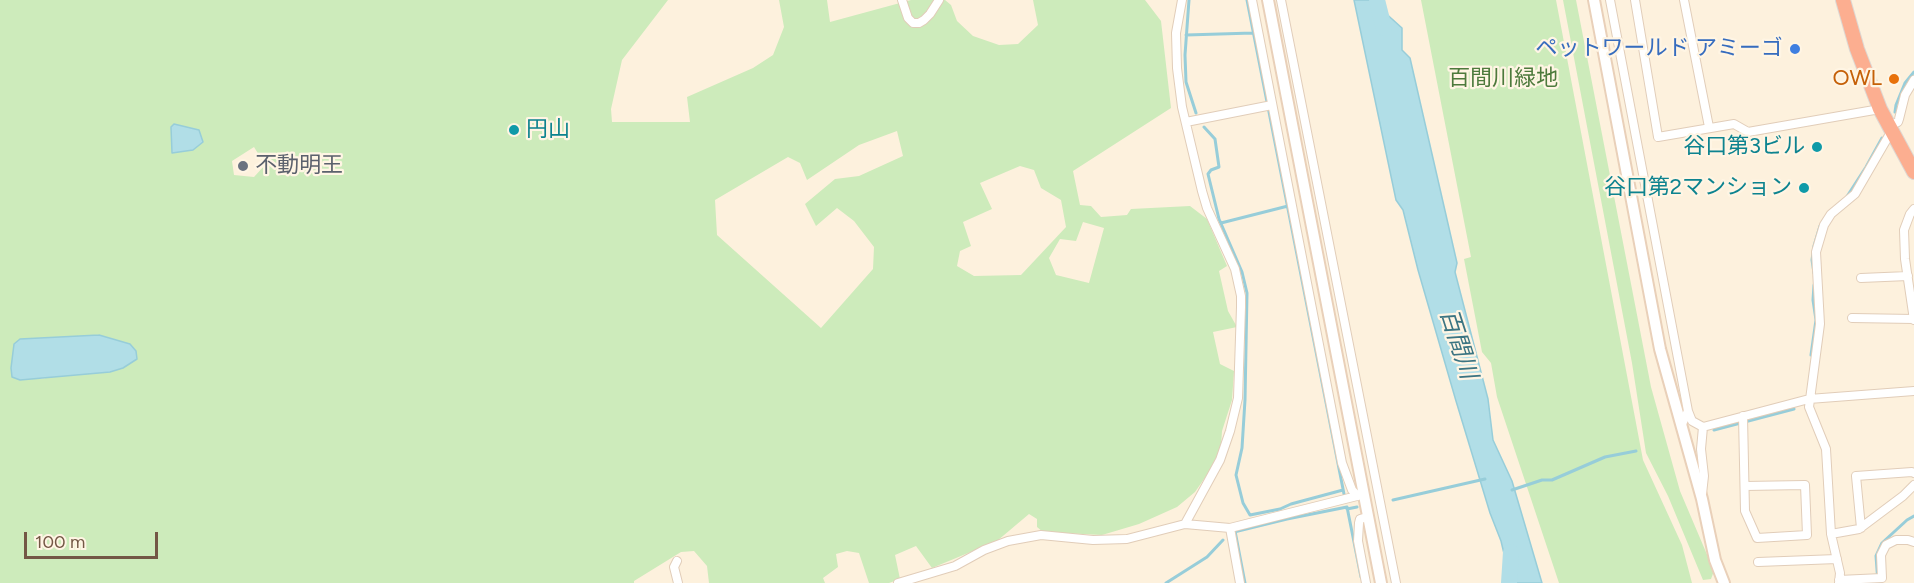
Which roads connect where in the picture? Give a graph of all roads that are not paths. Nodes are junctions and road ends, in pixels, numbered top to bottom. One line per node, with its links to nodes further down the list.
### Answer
1 (902, 0): 2 (street)
2 (939, 0)
3 (1182, 0): 16 (street)
4 (1252, 0): 14 (street)
5 (1268, 0): 34 (street)
6 (1281, 0): 52 (street)
7 (1594, 0): 29 (street)
8 (1610, 0): 27 (street)
9 (1635, 0): 17 (street)
10 (1684, 0): 17 (street)
11 (1843, 0): 15 (highway)
12 (1914, 80): 13 (street)
13 (1912, 87): 18 (street)
14 (1269, 106): 16 (street); 34 (street)
15 (1880, 109): 17 (street); 18 (highway)
16 (1186, 122): 37 (street)
17 (1708, 127)
18 (1890, 129): 19 (highway); 26 (street)
19 (1914, 172)
20 (1914, 209): 21 (street)
21 (1908, 276): 22 (street); 24 (street)
22 (1861, 278)
23 (1852, 318): 24 (street)
24 (1914, 320)
25 (1914, 391): 26 (street)
26 (1809, 399): 28 (street); 40 (street)
27 (1688, 411): 29 (street); 30 (street)
28 (1743, 421): 30 (street); 33 (street)
29 (1682, 424): 35 (street)
30 (1703, 427): 35 (street)
31 (1914, 473): 39 (street)
32 (1914, 485): 39 (street)
33 (1745, 486): 33 (street)
34 (1360, 495): 36 (street); 38 (street)
35 (1702, 500): 46 (street)
36 (1367, 517): 50 (street); 51 (street)
37 (1185, 524): 38 (street); 48 (street)
38 (1230, 528): 49 (street)
39 (1861, 528): 40 (street)
40 (1831, 534): 42 (street)
41 (1914, 542): 45 (street)
42 (1837, 559): 44 (street); 45 (street)
43 (677, 561): 47 (street)
44 (1758, 562)
45 (1839, 581)
46 (1722, 582)
47 (678, 583)
48 (898, 583)
49 (1240, 583)
50 (1366, 583)
51 (1381, 583)
52 (1396, 583)

